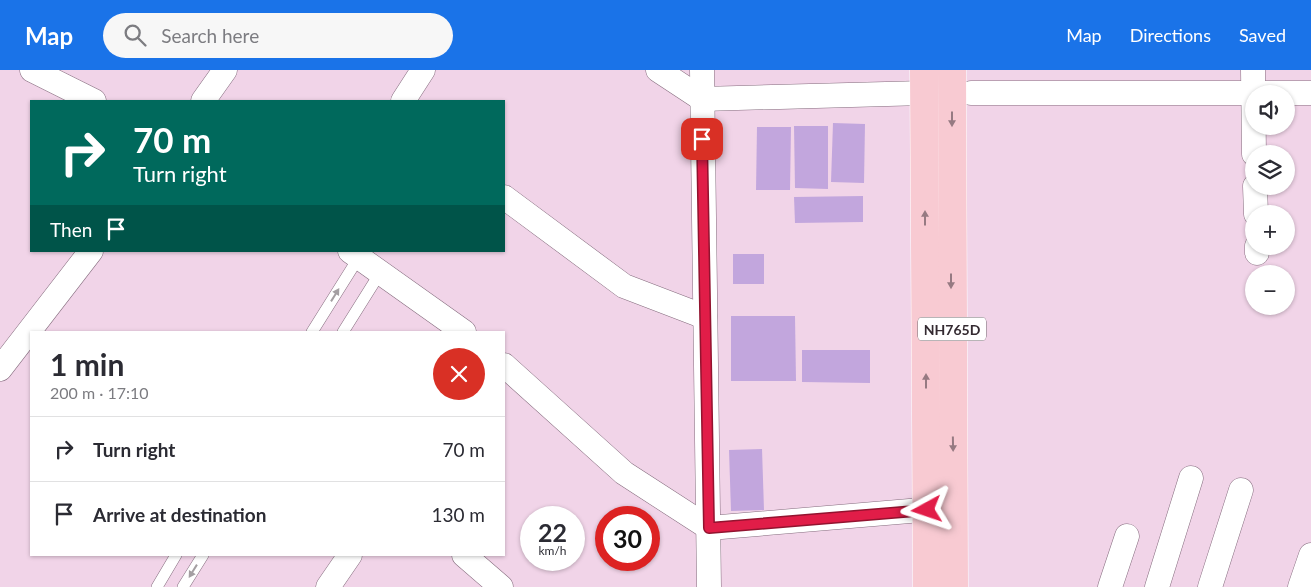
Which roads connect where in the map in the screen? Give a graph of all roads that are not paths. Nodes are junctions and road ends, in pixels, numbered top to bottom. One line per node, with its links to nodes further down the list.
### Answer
1 (32, 70): 15 (street)
2 (225, 70): 16 (street)
3 (423, 70): 17 (street)
4 (658, 70): 14 (street)
5 (702, 70): 14 (street)
6 (952, 70): 30 (highway, NH765D, one-way to 30)
7 (1253, 70): 9 (street)
8 (924, 82): 14 (street); 31 (highway, NH765D, one-way to 8)
9 (1253, 85)
10 (1295, 92): 11 (street)
11 (1311, 92)
12 (971, 93): 13 (street)
13 (1245, 93)
14 (702, 99): 22 (street)
15 (92, 100)
16 (204, 100)
17 (404, 100)
18 (505, 198): 22 (street)
19 (90, 252): 27 (street)
20 (354, 254): 21 (street); 23 (lane, one-way to 20)
21 (380, 273): 24 (lane); 25 (street)
22 (705, 317): 32 (street)
23 (313, 331)
24 (344, 331)
25 (463, 331)
26 (505, 366): 32 (street)
27 (0, 369)
28 (1190, 478): 47 (street)
29 (1241, 490): 48 (street)
30 (954, 507): 31 (street); 45 (highway, NH765D)
31 (927, 510): 32 (street); 44 (highway, NH765D)
32 (709, 528): 43 (street)
33 (1127, 536): 46 (street)
34 (1311, 555): 49 (street)
35 (175, 556): 39 (lane)
36 (202, 556): 40 (lane, one-way to 40)
37 (349, 556): 41 (street)
38 (465, 556): 42 (street)
39 (157, 587)
40 (183, 587)
41 (328, 587)
42 (501, 587)
43 (710, 587)
44 (927, 587)
45 (954, 587)
46 (1110, 587)
47 (1158, 587)
48 (1210, 587)
49 (1300, 587)

